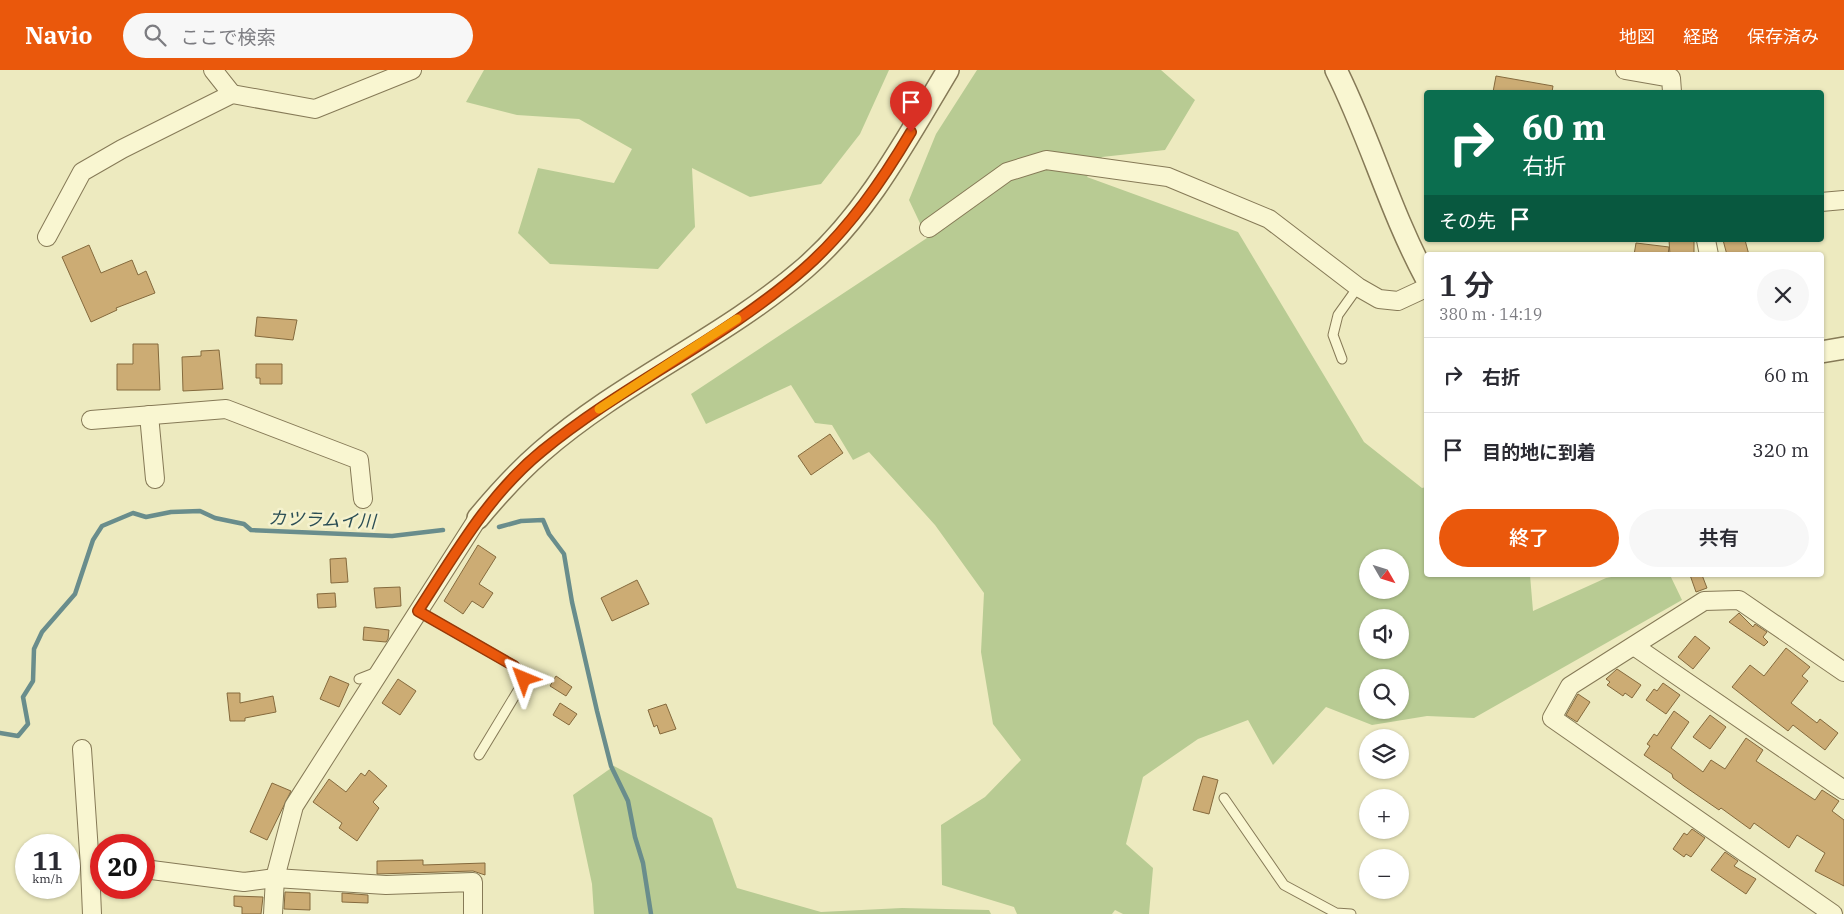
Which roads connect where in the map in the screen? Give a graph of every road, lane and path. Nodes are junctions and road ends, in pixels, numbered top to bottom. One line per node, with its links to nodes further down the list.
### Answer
1 (213, 70): 7 (street)
2 (412, 70): 7 (street)
3 (948, 70): 22 (street)
4 (1336, 70): 12 (street)
5 (1626, 70): 6 (street)
6 (1672, 90)
7 (232, 94): 11 (street)
8 (1844, 200): 9 (street)
9 (1824, 202)
10 (928, 228): 13 (street)
11 (47, 237)
12 (1424, 274)
13 (1358, 287): 14 (street); 17 (lane)
14 (1424, 289)
15 (1844, 348): 16 (street)
16 (1824, 351)
17 (1342, 359)
18 (149, 415): 19 (street); 20 (street); 21 (street)
19 (91, 420)
20 (156, 479)
21 (363, 499)
22 (478, 518): 23 (street)
23 (418, 611): 25 (street); 29 (lane)
24 (1634, 646): 26 (street); 30 (street); 40 (street)
25 (380, 671): 27 (lane); 34 (street)
26 (1844, 672)
27 (359, 679)
28 (82, 749): 32 (street)
29 (479, 755)
30 (1844, 790)
31 (1224, 798): 39 (lane)
32 (92, 834)
33 (155, 870): 34 (street)
34 (275, 878): 37 (street); 38 (street)
35 (93, 899): 36 (street)
36 (92, 914)
37 (273, 914)
38 (473, 914)
39 (1351, 914)
40 (1833, 914)

